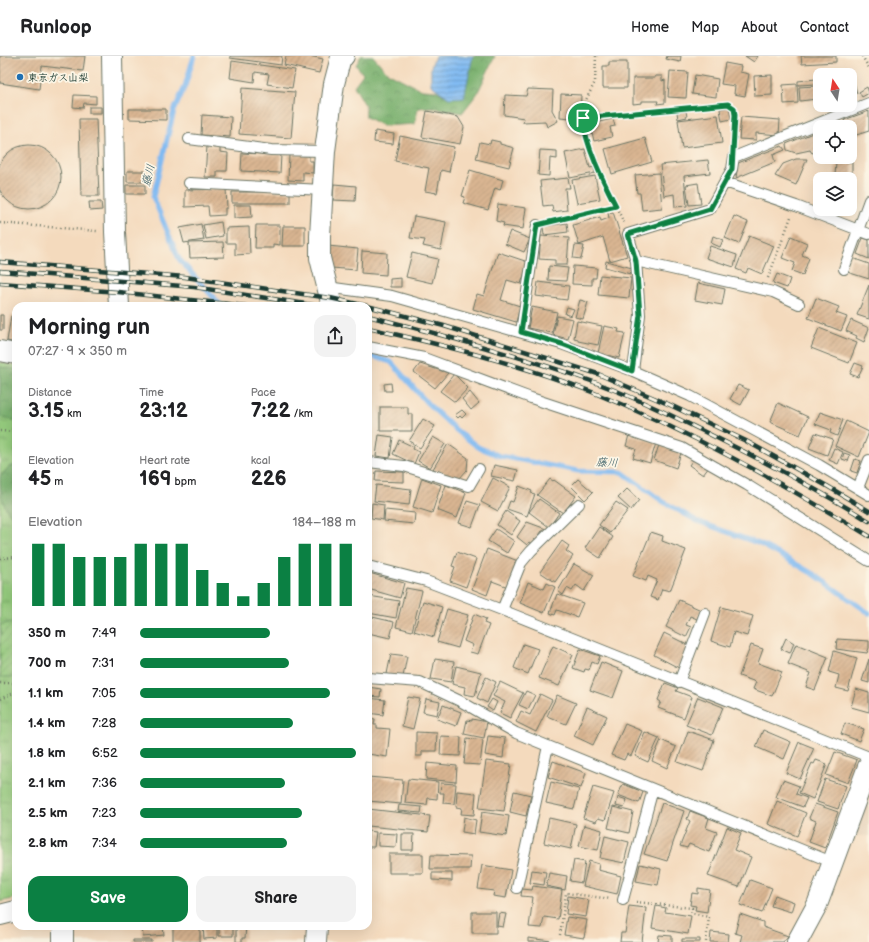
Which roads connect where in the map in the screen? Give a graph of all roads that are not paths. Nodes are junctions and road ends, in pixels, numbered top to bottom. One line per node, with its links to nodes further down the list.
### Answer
1 (112, 56): 16 (street)
2 (341, 56): 5 (street)
3 (869, 103): 6 (lane)
4 (189, 139): 5 (lane)
5 (325, 151): 8 (street)
6 (724, 182): 11 (lane); 13 (lane)
7 (189, 183): 8 (lane)
8 (323, 190): 15 (street)
9 (869, 200): 11 (lane)
10 (537, 225): 18 (lane)
11 (858, 230): 12 (lane); 14 (lane)
12 (869, 234)
13 (636, 261): 17 (lane); 22 (lane)
14 (844, 269)
15 (329, 297): 18 (lane)
16 (119, 302)
17 (799, 304)
18 (521, 332): 22 (lane)
19 (372, 348): 29 (lane)
20 (0, 351): 21 (street)
21 (12, 353)
22 (632, 371): 26 (lane)
23 (869, 460): 26 (lane)
24 (372, 462): 25 (lane)
25 (479, 469)
26 (858, 488): 27 (lane)
27 (869, 495)
28 (579, 504): 31 (lane)
29 (869, 561)
30 (372, 567): 31 (lane)
31 (502, 610): 34 (lane)
32 (705, 613): 34 (lane)
33 (372, 678): 35 (lane)
34 (679, 682): 36 (lane)
35 (548, 746): 38 (lane); 40 (lane)
36 (869, 757)
37 (869, 764): 39 (street)
38 (653, 788): 39 (lane); 41 (lane)
39 (834, 863): 48 (street)
40 (517, 888)
41 (623, 900)
42 (12, 912): 43 (street)
43 (0, 914)
44 (63, 930): 46 (street)
45 (316, 930): 47 (street)
46 (63, 942)
47 (316, 942)
48 (797, 942)

